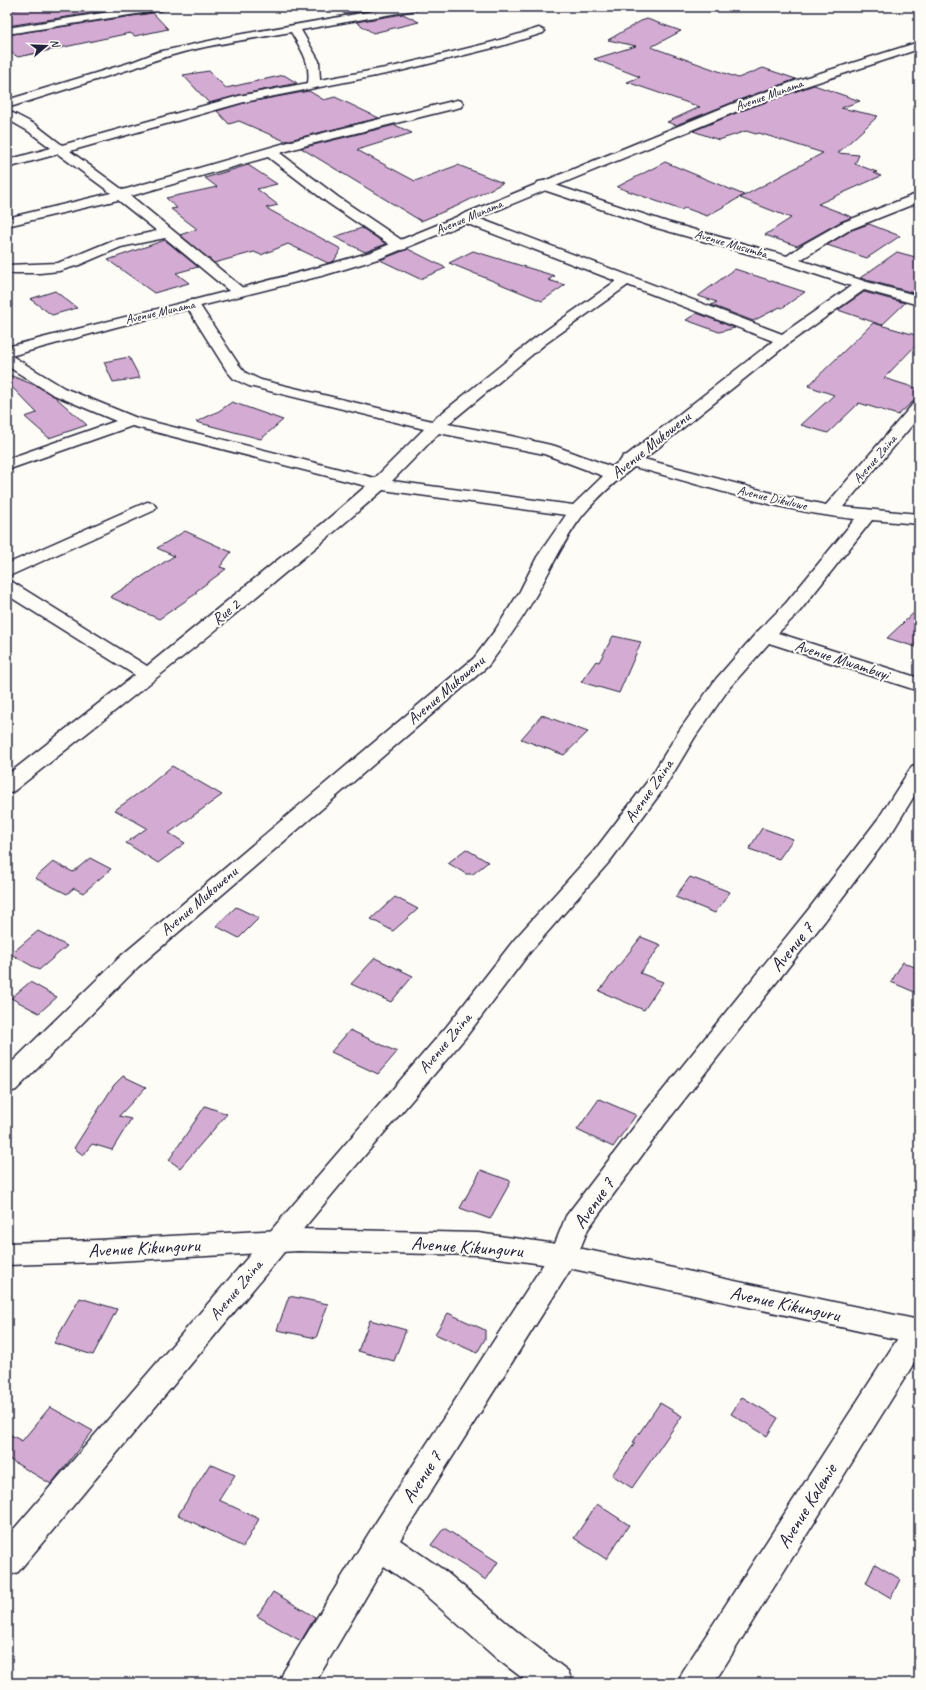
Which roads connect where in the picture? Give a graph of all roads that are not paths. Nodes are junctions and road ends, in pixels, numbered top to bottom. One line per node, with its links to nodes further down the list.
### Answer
1 (162, 7): 5 (street)
2 (415, 7): 3 (street)
3 (295, 29): 7 (street); 8 (street)
4 (539, 30): 7 (street)
5 (7, 31)
6 (919, 45): 14 (street, Avenue Munama)
7 (314, 85): 11 (street)
8 (7, 104)
9 (457, 104): 12 (street)
10 (7, 114): 11 (street)
11 (61, 149): 13 (street); 15 (street)
12 (270, 152): 15 (street); 20 (street)
13 (7, 164)
14 (543, 185): 17 (street, Avenue Munama); 21 (street, Avenue Musumba)
15 (121, 195): 18 (street); 19 (street)
16 (919, 198): 21 (street)
17 (465, 218): 20 (street, Avenue Munama); 23 (street)
18 (7, 222)
19 (168, 234): 22 (street); 25 (street)
20 (401, 246): 25 (street, Avenue Munama)
21 (789, 261): 24 (street, Avenue Musumba)
22 (7, 268)
23 (626, 280): 28 (street); 33 (street, Rue 2)
24 (862, 285): 26 (street, Avenue Musumba); 28 (street, Avenue Mukowenu)
25 (239, 292): 27 (street, Avenue Munama)
26 (919, 301)
27 (192, 304): 29 (street, Avenue Munama); 33 (street)
28 (784, 340): 34 (street, Avenue Mukowenu)
29 (7, 352)
30 (7, 359): 32 (street)
31 (919, 407): 40 (street, Avenue Zaina)
32 (131, 421): 35 (street); 37 (street)
33 (435, 427): 36 (street); 37 (street, Rue 2)
34 (629, 460): 36 (street, Avenue Mukowenu); 40 (street, Avenue Dikuluwe)
35 (7, 464)
36 (614, 474): 39 (street, Avenue Mukowenu)
37 (378, 484): 39 (street); 46 (street, Rue 2)
38 (147, 507): 43 (street)
39 (577, 511): 50 (street, Avenue Mukowenu)
40 (830, 511): 41 (street, Avenue Dikuluwe)
41 (868, 514): 42 (street, Avenue Dikuluwe); 45 (street, Avenue Zaina)
42 (919, 519)
43 (7, 571)
44 (11, 594): 46 (street)
45 (765, 635): 47 (street, Avenue Mwambuyi); 51 (street, Avenue Zaina)
46 (148, 675): 49 (street, Rue 2)
47 (919, 686)
48 (919, 771): 53 (street, Avenue 7)
49 (7, 786)
50 (7, 1083)
51 (278, 1241): 52 (street, Avenue Kikunguru); 53 (street, Avenue Kikunguru); 56 (street, Avenue Zaina)
52 (7, 1254)
53 (564, 1256): 54 (street, Avenue Kikunguru); 55 (street, Avenue 7)
54 (919, 1331): 59 (street, Avenue Kalemie)
55 (380, 1544): 57 (street, Avenue 7); 58 (street)
56 (7, 1561)
57 (296, 1683)
58 (556, 1683)
59 (695, 1683)

